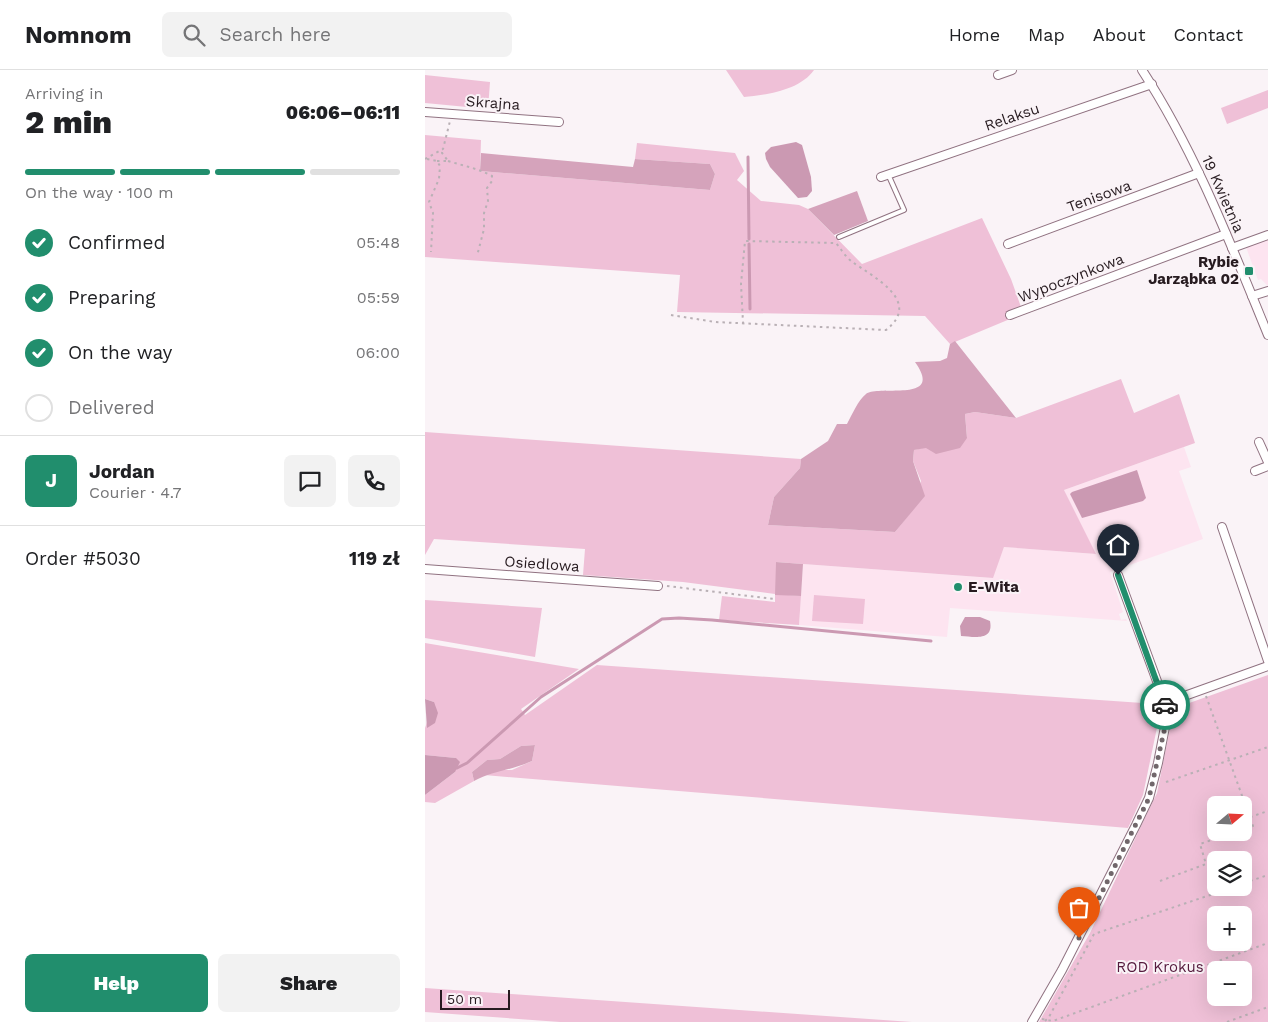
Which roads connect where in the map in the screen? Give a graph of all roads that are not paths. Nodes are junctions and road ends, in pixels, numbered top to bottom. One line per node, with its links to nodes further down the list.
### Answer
1 (1013, 70): 3 (street)
2 (1142, 70): 4 (street, 19 Kwietnia)
3 (998, 75)
4 (1152, 84): 7 (street, 19 Kwietnia); 8 (street, Relaksu)
5 (425, 112): 6 (street, Skrajna)
6 (559, 122)
7 (1199, 173): 9 (street, 19 Kwietnia); 12 (street, Tenisowa)
8 (885, 175): 11 (lane)
9 (1226, 234): 13 (street, 19 Kwietnia); 16 (street, Wypoczynkowa)
10 (1268, 235): 13 (street)
11 (839, 237)
12 (1008, 244)
13 (1232, 248): 15 (street, 19 Kwietnia)
14 (1268, 291): 15 (street)
15 (1252, 296): 17 (street, 19 Kwietnia)
16 (1010, 316)
17 (1268, 335)
18 (1259, 442): 19 (street)
19 (1268, 464): 20 (street)
20 (1255, 470)
21 (1222, 527): 25 (street)
22 (425, 569): 24 (street, Osiedlowa)
23 (1118, 575): 27 (street)
24 (658, 586)
25 (1268, 660)
26 (1268, 666): 27 (street)
27 (1165, 703): 28 (street)
28 (1032, 1022)

